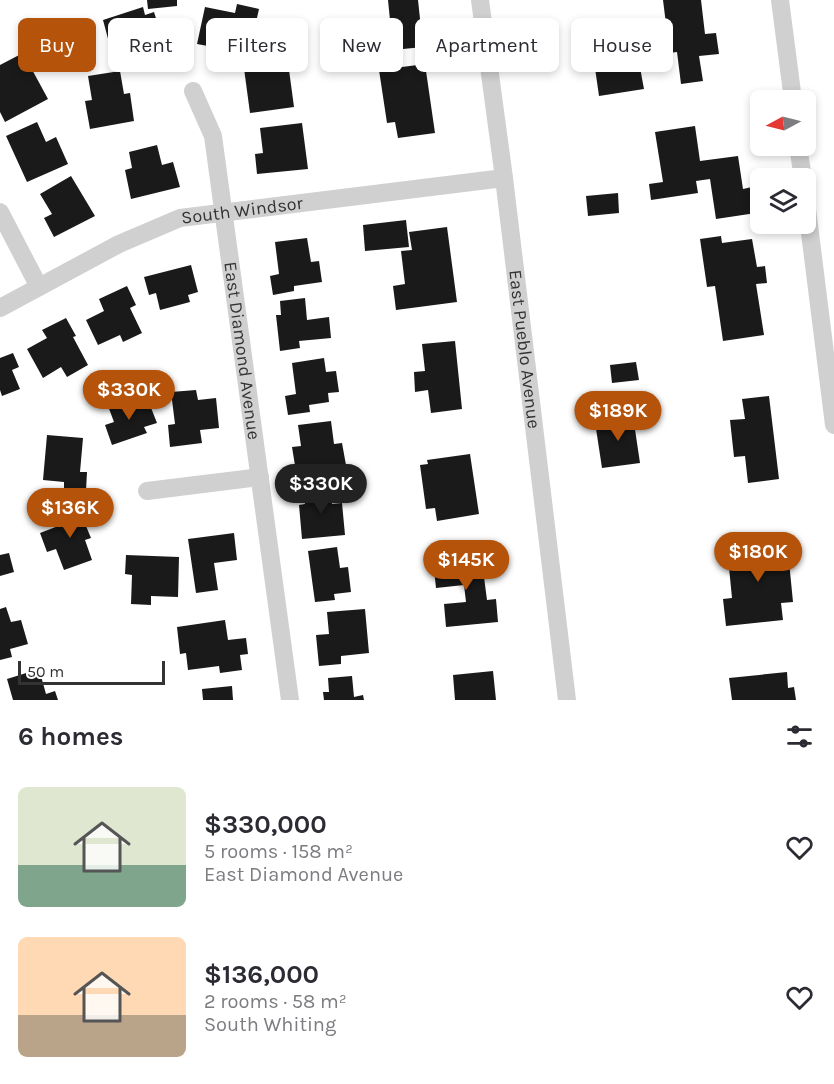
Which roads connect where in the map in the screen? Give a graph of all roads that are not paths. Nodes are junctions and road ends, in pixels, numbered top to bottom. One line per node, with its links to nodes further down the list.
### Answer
1 (480, 0): 5 (street, East Pueblo Avenue)
2 (780, 0): 3 (street)
3 (792, 90)
4 (193, 91): 7 (street, East Diamond Avenue)
5 (504, 178): 7 (street, South Windsor); 15 (street, East Pueblo Avenue)
6 (0, 212): 9 (street)
7 (224, 213): 9 (street, South Windsor); 12 (street, East Diamond Avenue)
8 (810, 234): 11 (street)
9 (39, 287): 10 (street, South Windsor)
10 (0, 308)
11 (834, 425)
12 (260, 477): 13 (street); 14 (street, East Diamond Avenue)
13 (147, 491)
14 (290, 700)
15 (567, 700)

